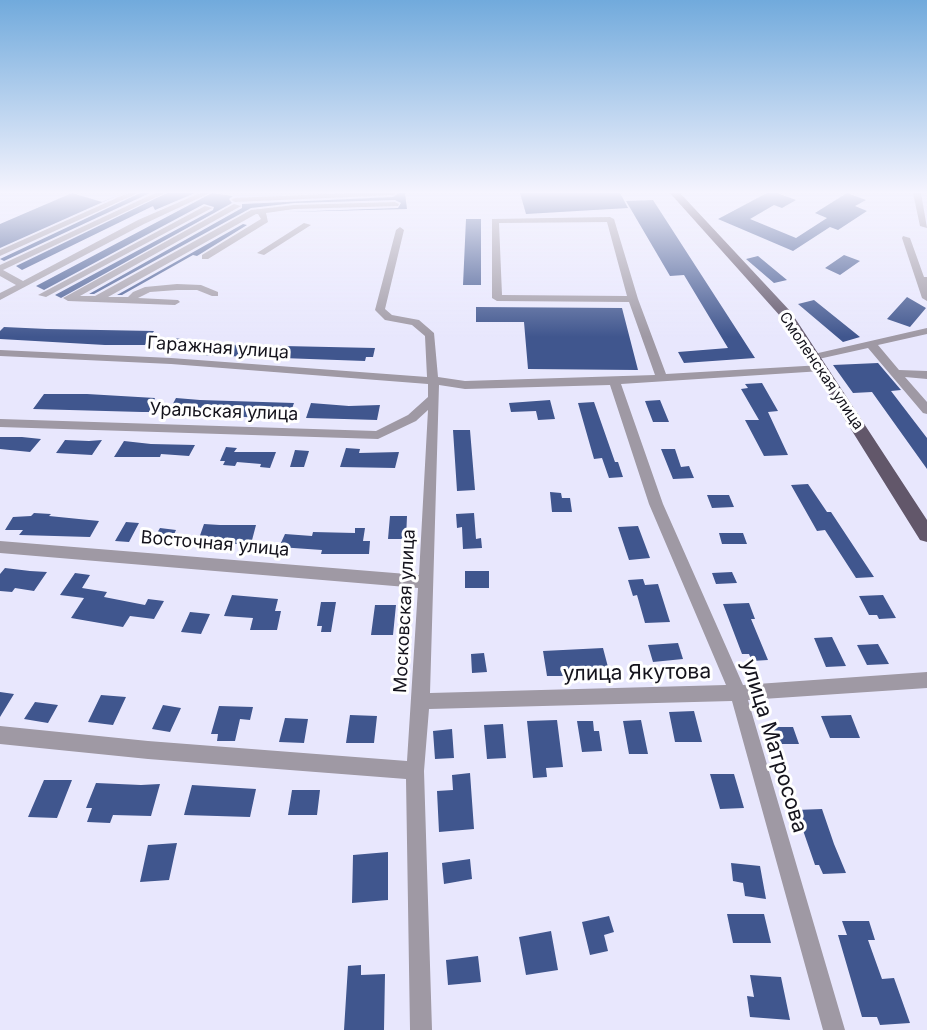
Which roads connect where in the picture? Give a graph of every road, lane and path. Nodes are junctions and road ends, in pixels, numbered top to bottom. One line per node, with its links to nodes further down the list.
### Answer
1 (27, 241): 18 (street)
2 (59, 241): 22 (street)
3 (103, 241): 26 (street)
4 (106, 241): 21 (street)
5 (124, 241): 16 (street)
6 (145, 241): 16 (street)
7 (173, 241): 17 (street)
8 (202, 241): 33 (street)
9 (239, 241): 20 (street)
10 (283, 241): 19 (street)
11 (397, 241): 44 (street, Московская улица)
12 (496, 241): 31 (street)
13 (616, 241): 31 (street)
14 (719, 241): 39 (main road, Смоленская улица)
15 (907, 241): 25 (street)
16 (136, 246): 17 (street); 23 (street)
17 (153, 252): 24 (street)
18 (0, 253)
19 (261, 253)
20 (205, 257)
21 (66, 262): 23 (street); 26 (street)
22 (0, 270): 26 (street)
23 (88, 272): 24 (street); 29 (street)
24 (104, 279): 30 (street)
25 (923, 279): 32 (street)
26 (18, 284): 28 (street); 29 (street)
27 (215, 294): 34 (street)
28 (1, 295)
29 (43, 295): 30 (street)
30 (68, 298): 33 (street)
31 (633, 298): 42 (street)
32 (927, 298)
33 (98, 299): 34 (street)
34 (130, 300): 35 (street)
35 (175, 302)
36 (927, 332): 37 (street, Гаражная улица)
37 (871, 344): 39 (street, Гаражная улица); 40 (street)
38 (0, 353): 44 (street, Гаражная улица)
39 (818, 363): 42 (street, Гаражная улица); 47 (main road, Смоленская улица)
40 (897, 373): 41 (street); 45 (street)
41 (927, 375)
42 (662, 378): 43 (street, Гаражная улица)
43 (614, 381): 44 (street, Гаражная улица); 51 (street, улица Матросова)
44 (433, 390): 46 (street, Уральская улица); 49 (street, Московская улица)
45 (927, 410)
46 (0, 423)
47 (924, 527)
48 (0, 547): 49 (street, Восточная улица)
49 (426, 582): 52 (street, Московская улица)
50 (927, 680): 51 (street, улица Якутова)
51 (738, 693): 52 (street, улица Якутова); 56 (street, улица Матросова)
52 (421, 701): 54 (street, Московская улица)
53 (0, 735): 54 (street)
54 (415, 771): 55 (street, Московская улица)
55 (421, 1030)
56 (834, 1030)

